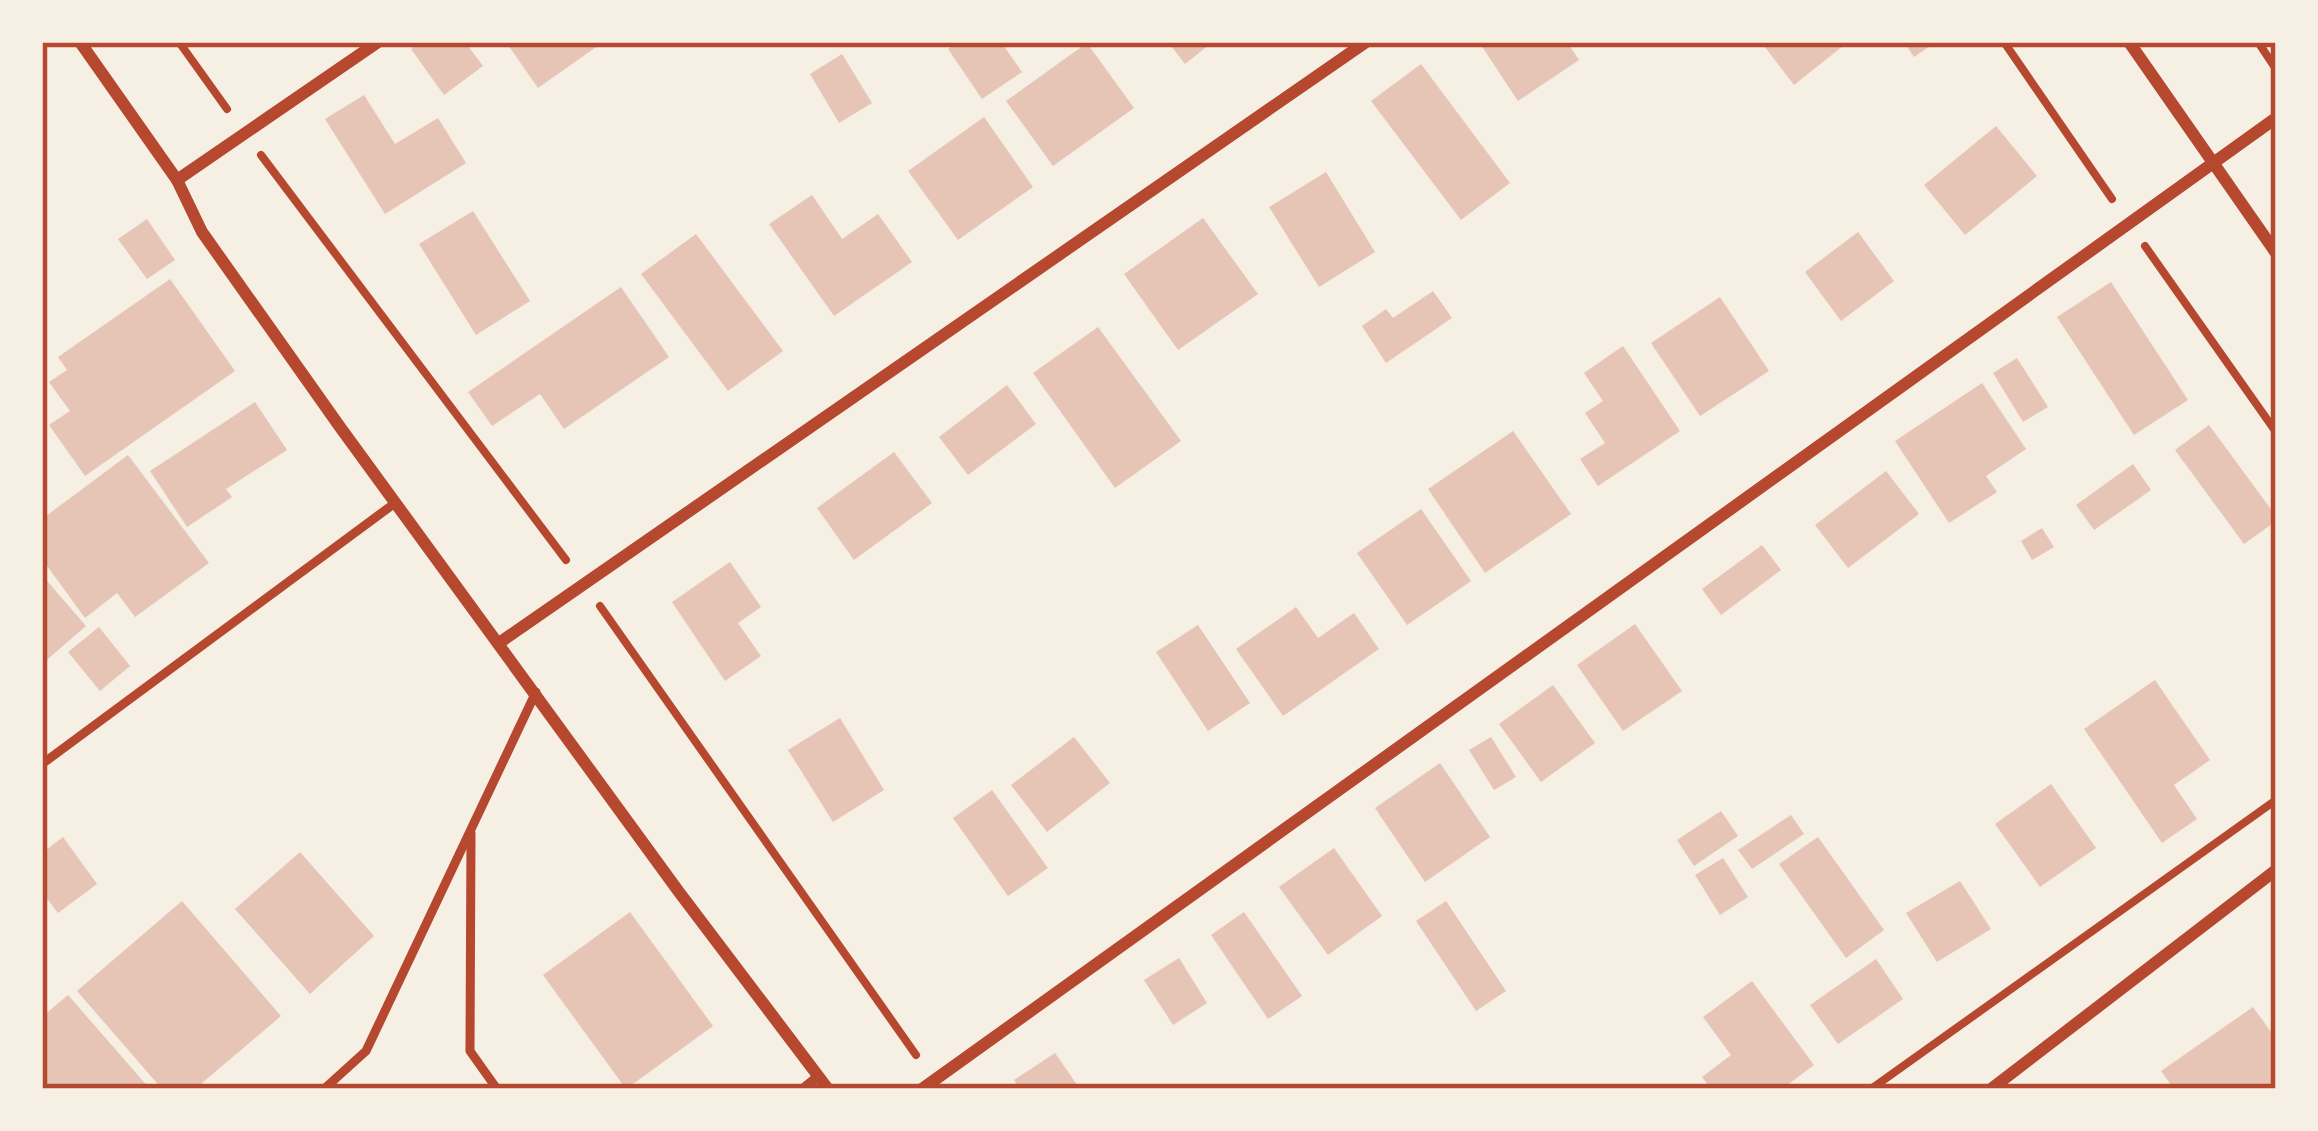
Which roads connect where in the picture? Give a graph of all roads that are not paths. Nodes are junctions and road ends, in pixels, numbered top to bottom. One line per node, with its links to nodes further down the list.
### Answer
1 (80, 42): 7 (street)
2 (378, 42): 7 (street)
3 (1366, 42): 10 (street)
4 (2129, 42): 6 (street)
5 (2276, 118): 6 (street)
6 (2212, 166): 8 (street); 20 (street)
7 (177, 180): 9 (street)
8 (2276, 253)
9 (395, 503): 10 (street); 12 (lane)
10 (499, 643): 11 (street)
11 (536, 692): 13 (lane); 15 (street)
12 (42, 764)
13 (471, 829): 16 (lane); 17 (lane)
14 (2276, 870): 21 (street)
15 (818, 1076): 18 (lane); 19 (street)
16 (324, 1089)
17 (497, 1089)
18 (802, 1089)
19 (828, 1089)
20 (922, 1089)
21 (1991, 1089)

